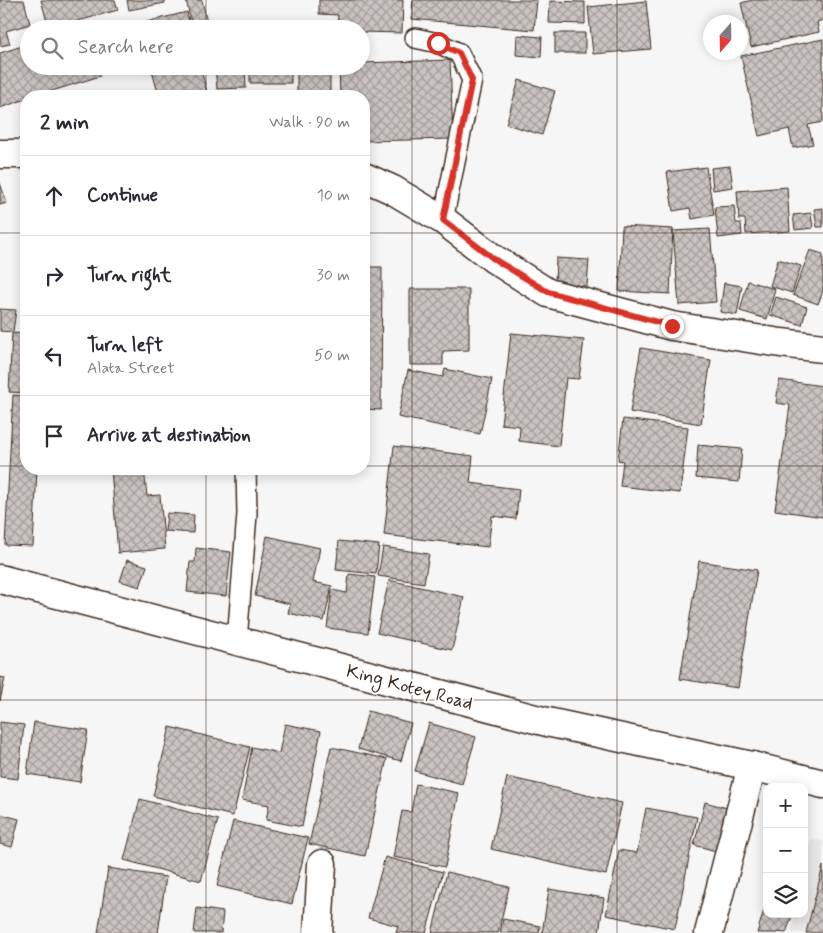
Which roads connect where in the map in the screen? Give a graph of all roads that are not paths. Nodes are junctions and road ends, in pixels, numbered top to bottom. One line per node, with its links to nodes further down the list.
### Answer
1 (414, 38): 5 (lane)
2 (0, 154): 3 (street)
3 (20, 154)
4 (370, 180): 5 (street)
5 (443, 220): 6 (street)
6 (823, 348)
7 (246, 475): 9 (lane)
8 (0, 579): 9 (street, King Kotey Road)
9 (237, 641): 10 (street, King Kotey Road)
10 (752, 766): 11 (street, King Kotey Road); 14 (street)
11 (823, 784)
12 (322, 864): 13 (street)
13 (318, 933)
14 (709, 933)

